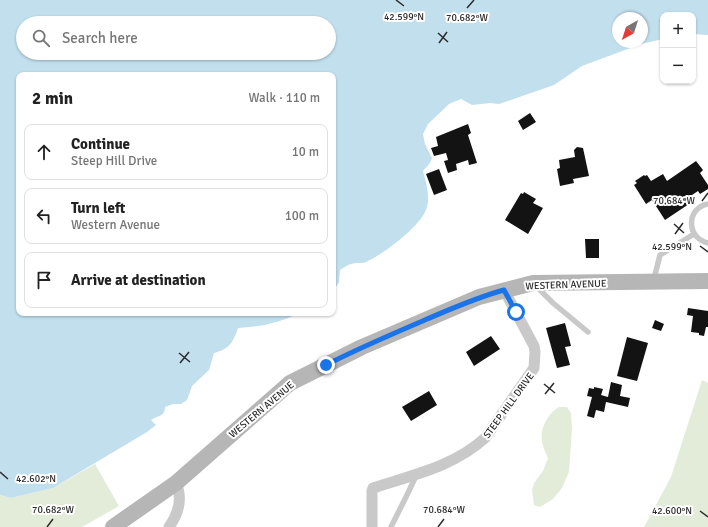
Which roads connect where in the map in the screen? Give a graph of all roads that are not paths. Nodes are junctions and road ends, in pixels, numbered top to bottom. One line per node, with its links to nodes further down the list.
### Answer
1 (708, 204): 2 (lane)
2 (694, 234): 3 (lane); 5 (lane)
3 (708, 242)
4 (708, 281): 5 (main road, WESTERN AVENUE)
5 (654, 282): 6 (main road, WESTERN AVENUE)
6 (533, 283): 7 (main road, WESTERN AVENUE); 8 (lane)
7 (504, 290): 9 (street, STEEP HILL DRIVE); 10 (main road, WESTERN AVENUE)
8 (588, 332)
9 (416, 476): 13 (street, STEEP HILL DRIVE); 14 (lane)
10 (176, 483): 11 (main road, WESTERN AVENUE); 12 (street)
11 (113, 527)
12 (169, 527)
13 (372, 527)
14 (391, 527)

